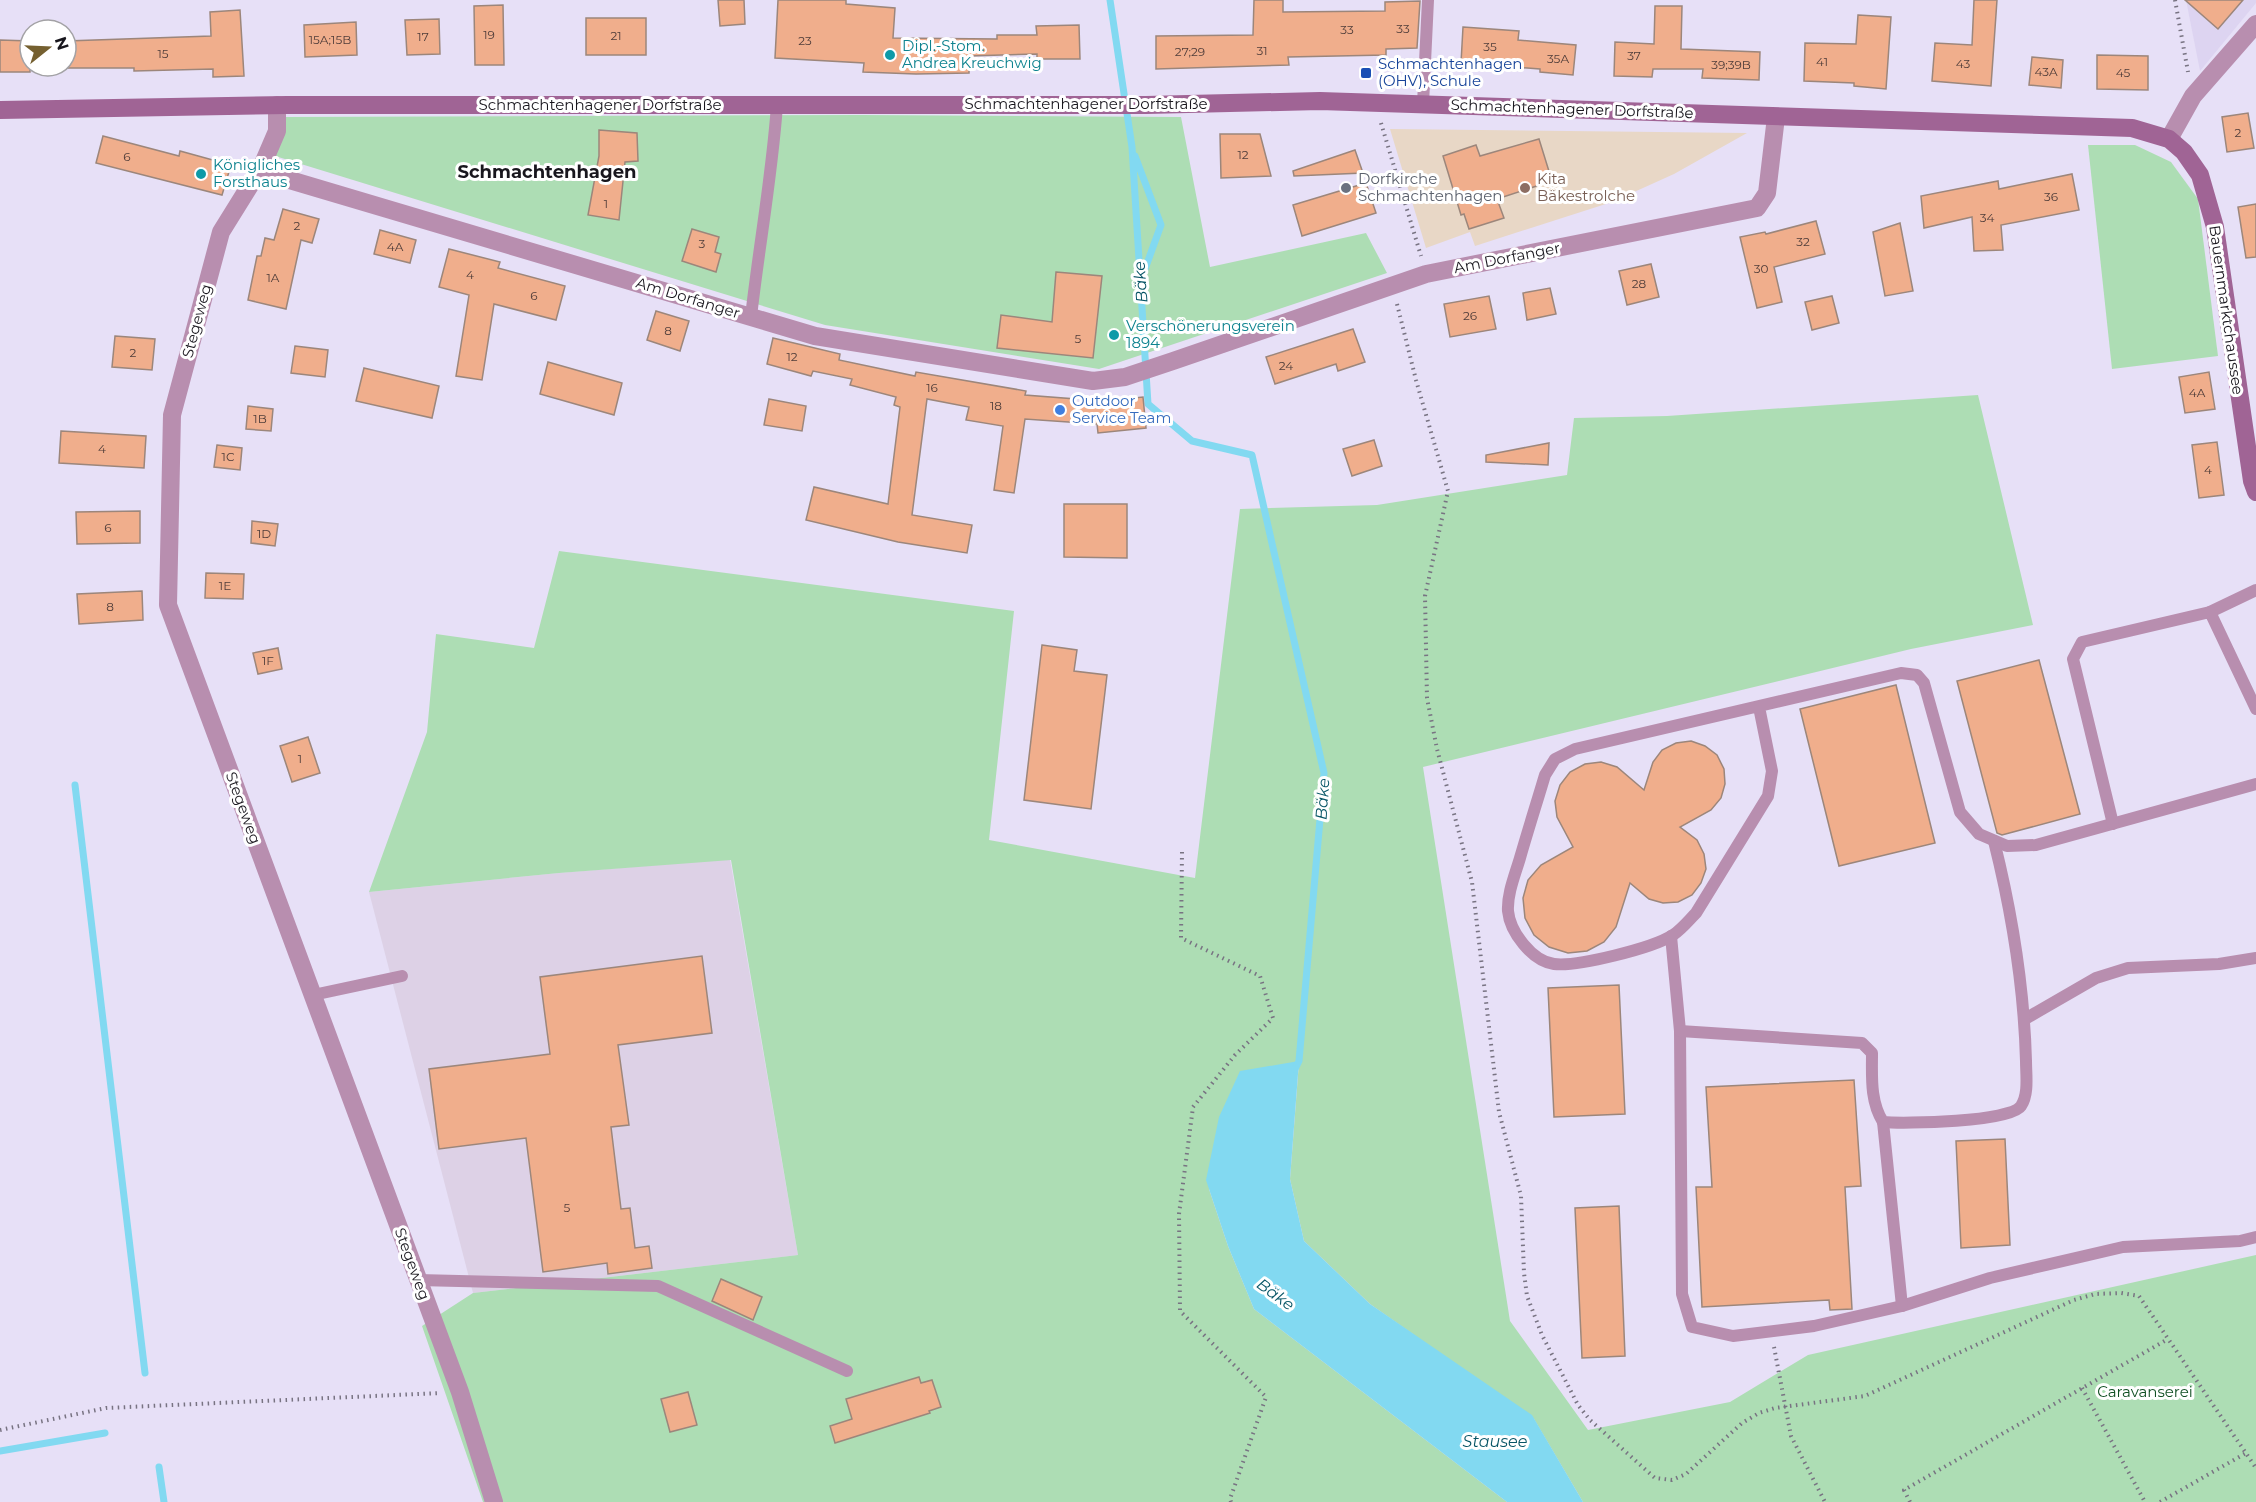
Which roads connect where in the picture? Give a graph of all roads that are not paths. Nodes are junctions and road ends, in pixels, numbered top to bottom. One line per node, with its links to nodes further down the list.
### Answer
1 (1428, 0): 3 (lane)
2 (2256, 24): 8 (street)
3 (1423, 104): 5 (main road, Schmachtenhagener Dorfstraße); 7 (main road, Schmachtenhagener Dorfstraße)
4 (278, 105): 5 (main road, Schmachtenhagener Dorfstraße); 6 (main road, Schmachtenhagener Dorfstraße); 9 (street, Stegeweg)
5 (777, 105): 10 (lane)
6 (0, 110)
7 (1776, 117): 8 (main road, Schmachtenhagener Dorfstraße); 10 (street, Am Dorfanger)
8 (2169, 139): 11 (main road, Bauernmarktchaussee)
9 (262, 166): 10 (street, Am Dorfanger); 22 (street, Stegeweg)
10 (751, 317)
11 (2256, 492)
12 (2256, 590): 13 (lane)
13 (2210, 612): 15 (lane); 17 (lane)
14 (1759, 707): 18 (lane); 19 (lane); 19 (lane)
15 (2256, 709)
16 (2256, 784): 17 (lane)
17 (2113, 824): 18 (lane)
18 (1994, 840): 23 (lane)
19 (1671, 936): 24 (lane)
20 (2256, 958): 23 (lane)
21 (402, 976): 22 (lane)
22 (313, 995): 27 (street, Stegeweg)
23 (2025, 1019): 25 (lane)
24 (1680, 1031): 25 (lane); 28 (lane)
25 (1883, 1122): 28 (lane)
26 (2256, 1237): 28 (lane)
27 (418, 1280): 29 (lane); 30 (street, Stegeweg)
28 (1902, 1306)
29 (847, 1371)
30 (494, 1502)

